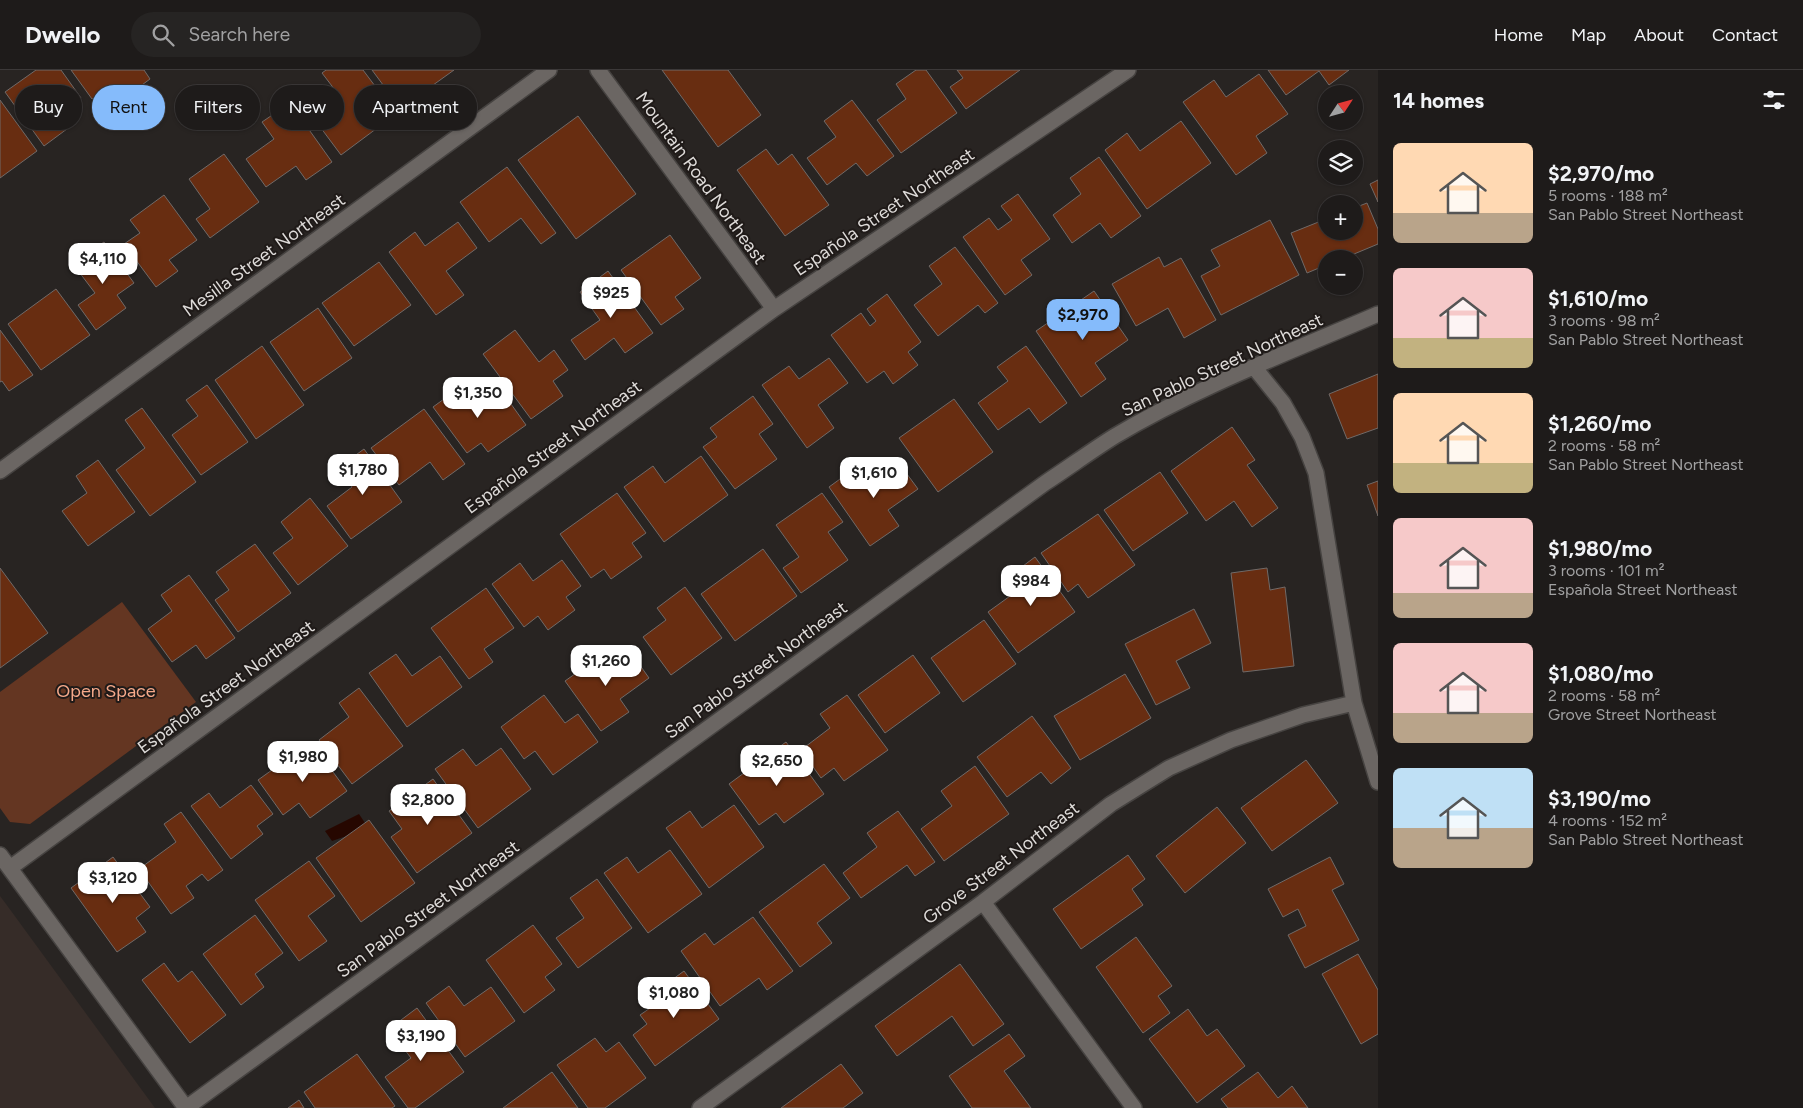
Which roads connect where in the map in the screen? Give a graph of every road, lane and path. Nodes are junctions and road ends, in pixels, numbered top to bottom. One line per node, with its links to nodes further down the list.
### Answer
1 (549, 70): 7 (street, Mesilla Street Northeast)
2 (598, 70): 4 (street, Mountain Road Northeast)
3 (1128, 70): 4 (street, Española Street Northeast)
4 (774, 308): 11 (street, Española Street Northeast)
5 (1378, 314): 6 (street, San Pablo Street Northeast)
6 (1254, 366): 8 (street); 14 (street, San Pablo Street Northeast)
7 (0, 470)
8 (1354, 703): 9 (street); 12 (street, Grove Street Northeast)
9 (1378, 782)
10 (0, 855): 11 (street)
11 (10, 868): 14 (street)
12 (983, 902): 13 (street, Grove Street Northeast); 15 (street)
13 (705, 1106)
14 (186, 1108)
15 (1134, 1108)

